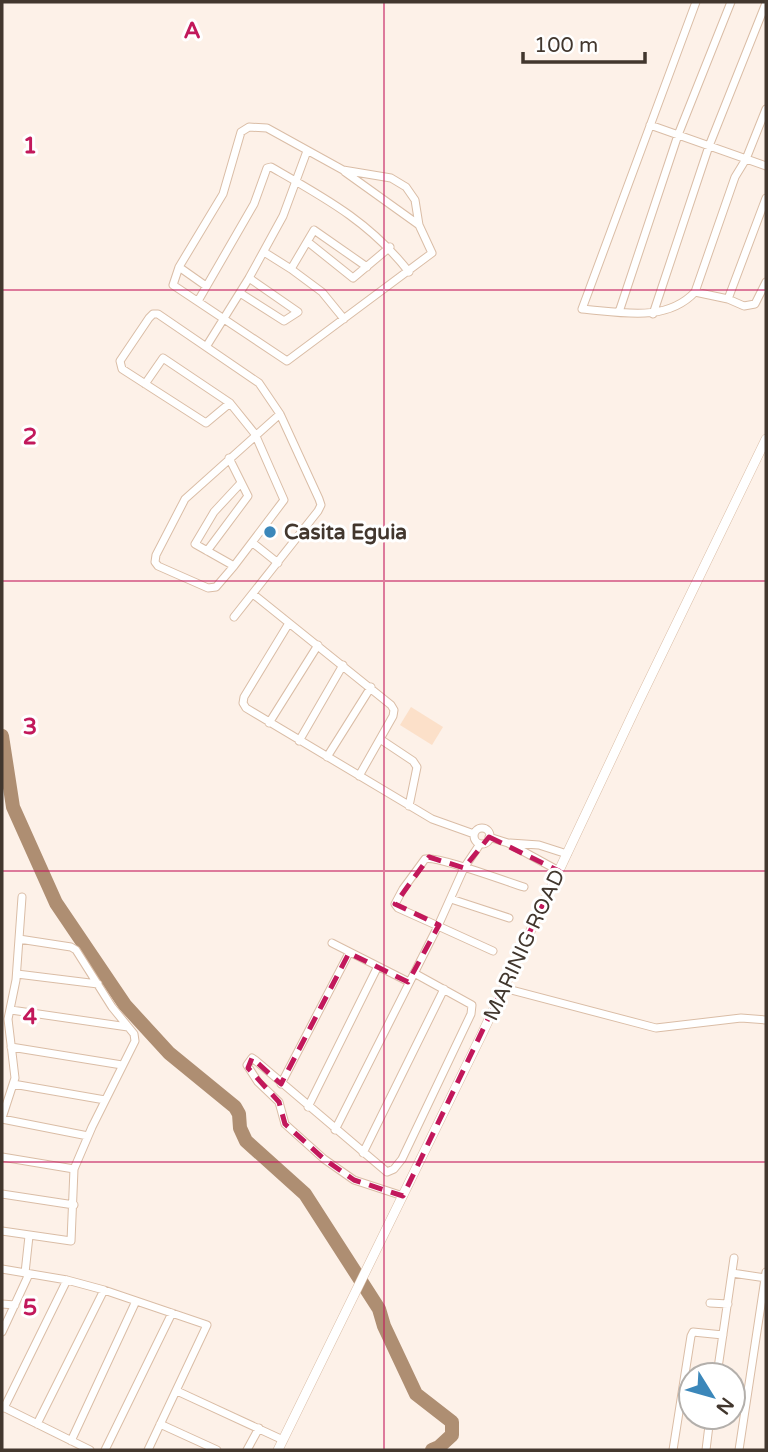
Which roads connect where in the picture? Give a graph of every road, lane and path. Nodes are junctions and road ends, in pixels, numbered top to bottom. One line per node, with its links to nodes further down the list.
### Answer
1 (696, 2): 5 (street)
2 (731, 2): 6 (street)
3 (766, 3): 7 (street)
4 (766, 109): 9 (street)
5 (650, 125): 6 (street); 29 (street)
6 (678, 135): 7 (street); 29 (street)
7 (709, 146): 9 (street); 30 (street)
8 (307, 151): 11 (street); 12 (street); 18 (street)
9 (747, 159): 10 (street); 25 (street)
10 (766, 166)
11 (343, 170): 14 (street); 14 (street)
12 (295, 181): 16 (street); 17 (street); 24 (street)
13 (766, 198): 27 (street)
14 (419, 225): 21 (street)
15 (308, 242): 19 (street); 19 (street); 20 (street)
16 (390, 247): 19 (street); 21 (street)
17 (264, 252): 20 (street); 22 (street)
18 (179, 267): 24 (street); 28 (street)
19 (367, 267)
20 (291, 269): 32 (street)
21 (409, 272): 32 (street)
22 (249, 278): 26 (street); 26 (street)
23 (766, 282): 27 (street)
24 (206, 286): 28 (street)
25 (695, 292): 27 (street); 30 (street)
26 (240, 293): 31 (street)
27 (728, 299)
28 (198, 301): 31 (street)
29 (619, 312): 30 (street)
30 (653, 314)
31 (224, 318): 32 (street); 33 (street)
32 (344, 319)
33 (206, 347): 34 (street); 36 (street)
34 (145, 384): 35 (street); 35 (street)
35 (230, 403): 37 (street)
36 (280, 414): 37 (street); 43 (street)
37 (255, 434): 39 (street); 41 (street)
38 (766, 439): 61 (street, MARINIG ROAD)
39 (229, 458): 40 (street); 44 (street)
40 (240, 484): 42 (street); 42 (street)
41 (253, 543): 43 (street); 44 (street)
42 (207, 551): 44 (street)
43 (278, 563): 45 (street)
44 (234, 566)
45 (253, 594): 46 (street); 47 (street)
46 (234, 617)
47 (289, 623): 48 (street); 51 (street)
48 (318, 645): 49 (street); 51 (street)
49 (343, 665): 50 (street); 53 (street)
50 (371, 687): 52 (street); 54 (street)
51 (270, 723): 53 (street)
52 (380, 739): 55 (street); 56 (street)
53 (299, 741): 54 (street)
54 (327, 757): 55 (street)
55 (359, 776): 56 (street)
56 (410, 806): 57 (street)
57 (474, 834): 58 (street); 60 (street)
58 (489, 837): 59 (street); 60 (street)
59 (508, 843): 61 (street); 63 (street)
60 (480, 844): 62 (street)
61 (568, 854): 63 (street, MARINIG ROAD)
62 (464, 868): 64 (street); 66 (street); 68 (street)
63 (559, 871): 78 (street, MARINIG ROAD)
64 (524, 887)
65 (22, 897): 69 (street)
66 (451, 899): 67 (street); 68 (street)
67 (509, 918)
68 (438, 926): 71 (street); 74 (street)
69 (19, 939): 75 (street); 77 (street)
70 (332, 943): 72 (street)
71 (493, 951)
72 (349, 953): 73 (street); 86 (street)
73 (377, 968): 76 (street); 88 (street)
74 (414, 973): 76 (street); 79 (street)
75 (17, 974): 77 (street); 80 (street)
76 (409, 982): 90 (street)
77 (97, 984): 82 (street)
78 (504, 988): 81 (street); 96 (street, MARINIG ROAD)
79 (444, 989): 92 (street); 92 (street)
80 (10, 1010): 82 (street); 83 (street)
81 (766, 1020)
82 (128, 1027): 84 (street)
83 (11, 1047): 84 (street); 85 (street)
84 (122, 1065): 87 (street)
85 (13, 1084): 87 (street); 89 (street)
86 (281, 1084): 88 (street); 96 (street)
87 (105, 1100): 91 (street)
88 (308, 1108): 90 (street)
89 (2, 1119): 91 (street)
90 (335, 1129): 92 (street)
91 (88, 1136): 94 (street)
92 (363, 1153)
93 (2, 1157): 94 (street)
94 (74, 1169): 97 (street)
95 (2, 1194): 97 (street)
96 (403, 1196): 123 (street, MARINIG ROAD)
97 (74, 1205): 99 (street)
98 (2, 1231): 99 (street)
99 (29, 1236): 104 (street)
100 (734, 1258): 103 (street)
101 (2, 1269): 104 (street)
102 (766, 1272): 105 (street)
103 (732, 1273): 105 (street); 111 (street)
104 (27, 1274): 106 (street); 112 (street)
105 (766, 1278): 133 (street)
106 (67, 1280): 107 (street); 118 (street)
107 (104, 1290): 108 (street); 119 (street)
108 (136, 1301): 113 (street); 124 (street)
109 (710, 1303): 111 (street)
110 (2, 1304): 112 (street)
111 (728, 1304): 115 (street)
112 (15, 1305): 114 (street)
113 (172, 1313): 117 (street); 126 (street)
114 (2, 1332)
115 (723, 1335): 116 (street); 131 (street)
116 (719, 1361)
117 (177, 1391): 120 (street); 121 (street)
118 (3, 1407): 119 (street)
119 (37, 1424): 124 (street)
120 (160, 1424): 127 (street); 128 (street)
121 (259, 1428): 123 (street); 129 (street)
122 (708, 1431): 132 (street)
123 (283, 1440): 130 (street, MARINIG ROAD)
124 (71, 1441): 125 (street)
125 (90, 1450)
126 (105, 1450)
127 (148, 1450)
128 (217, 1450)
129 (247, 1450)
130 (278, 1450)
131 (673, 1450)
132 (706, 1450)
133 (739, 1450)

